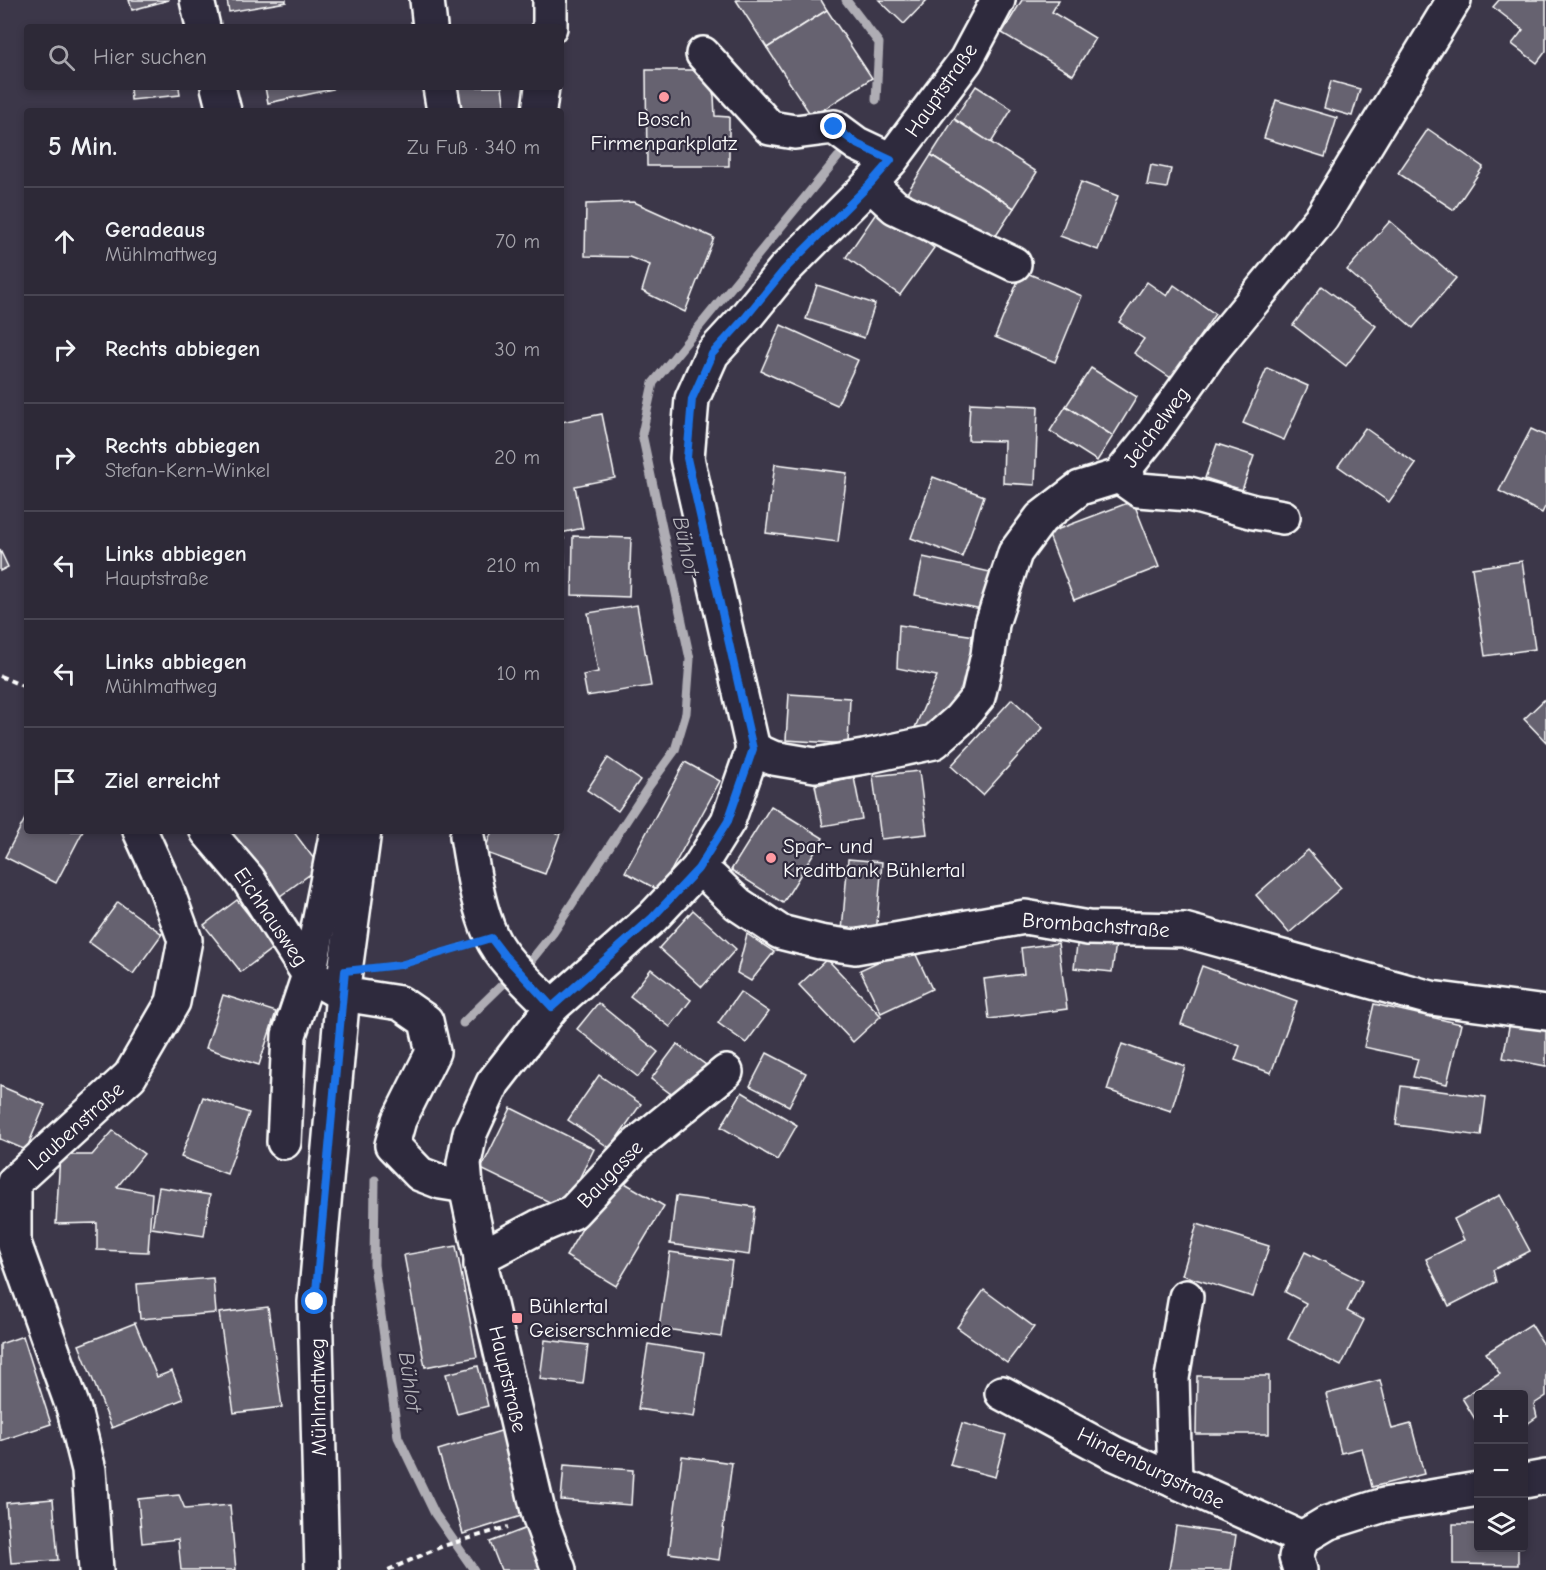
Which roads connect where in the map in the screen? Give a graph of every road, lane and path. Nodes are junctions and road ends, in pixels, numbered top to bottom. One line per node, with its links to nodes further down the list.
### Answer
1 (197, 0): 6 (street)
2 (427, 0): 7 (street)
3 (550, 0): 8 (street)
4 (998, 0): 16 (street, Hauptstraße)
5 (1454, 0): 18 (street, Jeichelweg)
6 (202, 24)
7 (430, 24)
8 (550, 24)
9 (702, 54): 16 (street)
10 (220, 90): 13 (street)
11 (440, 90): 14 (street)
12 (542, 90): 15 (street)
13 (224, 108)
14 (444, 108)
15 (539, 108)
16 (880, 172): 17 (street); 22 (street, Hauptstraße)
17 (1014, 264)
18 (1119, 476): 19 (street); 22 (street, Jeichelweg)
19 (1283, 517)
20 (0, 676): 21 (path)
21 (24, 687)
22 (753, 749): 28 (street, Hauptstraße)
23 (141, 834): 46 (street, Laubenstraße)
24 (210, 834): 30 (street, Eichhausweg)
25 (336, 834): 30 (street)
26 (364, 834): 31 (street, Mühlmattweg)
27 (467, 836): 29 (street)
28 (698, 869): 32 (street, Hauptstraße); 33 (street, Brombachstraße)
29 (491, 938): 31 (path); 32 (street)
30 (309, 975): 31 (street, Eichhausweg); 35 (street)
31 (344, 983): 36 (street); 47 (street, Mühlmattweg)
32 (552, 1007): 36 (street, Hauptstraße)
33 (1546, 1013)
34 (726, 1072): 37 (street, Baugasse)
35 (284, 1142)
36 (466, 1186): 37 (street, Hauptstraße)
37 (482, 1257): 44 (street, Hauptstraße)
38 (1186, 1297): 42 (street)
39 (1002, 1394): 42 (street, Hindenburgstraße)
40 (1546, 1477): 41 (street)
41 (1528, 1480)
42 (1175, 1481): 45 (street, Hindenburgstraße)
43 (1474, 1490): 45 (street, Hindenburgstraße)
44 (539, 1515): 48 (path); 49 (street, Hauptstraße)
45 (1301, 1554)
46 (96, 1570)
47 (322, 1570)
48 (388, 1570)
49 (559, 1570)

